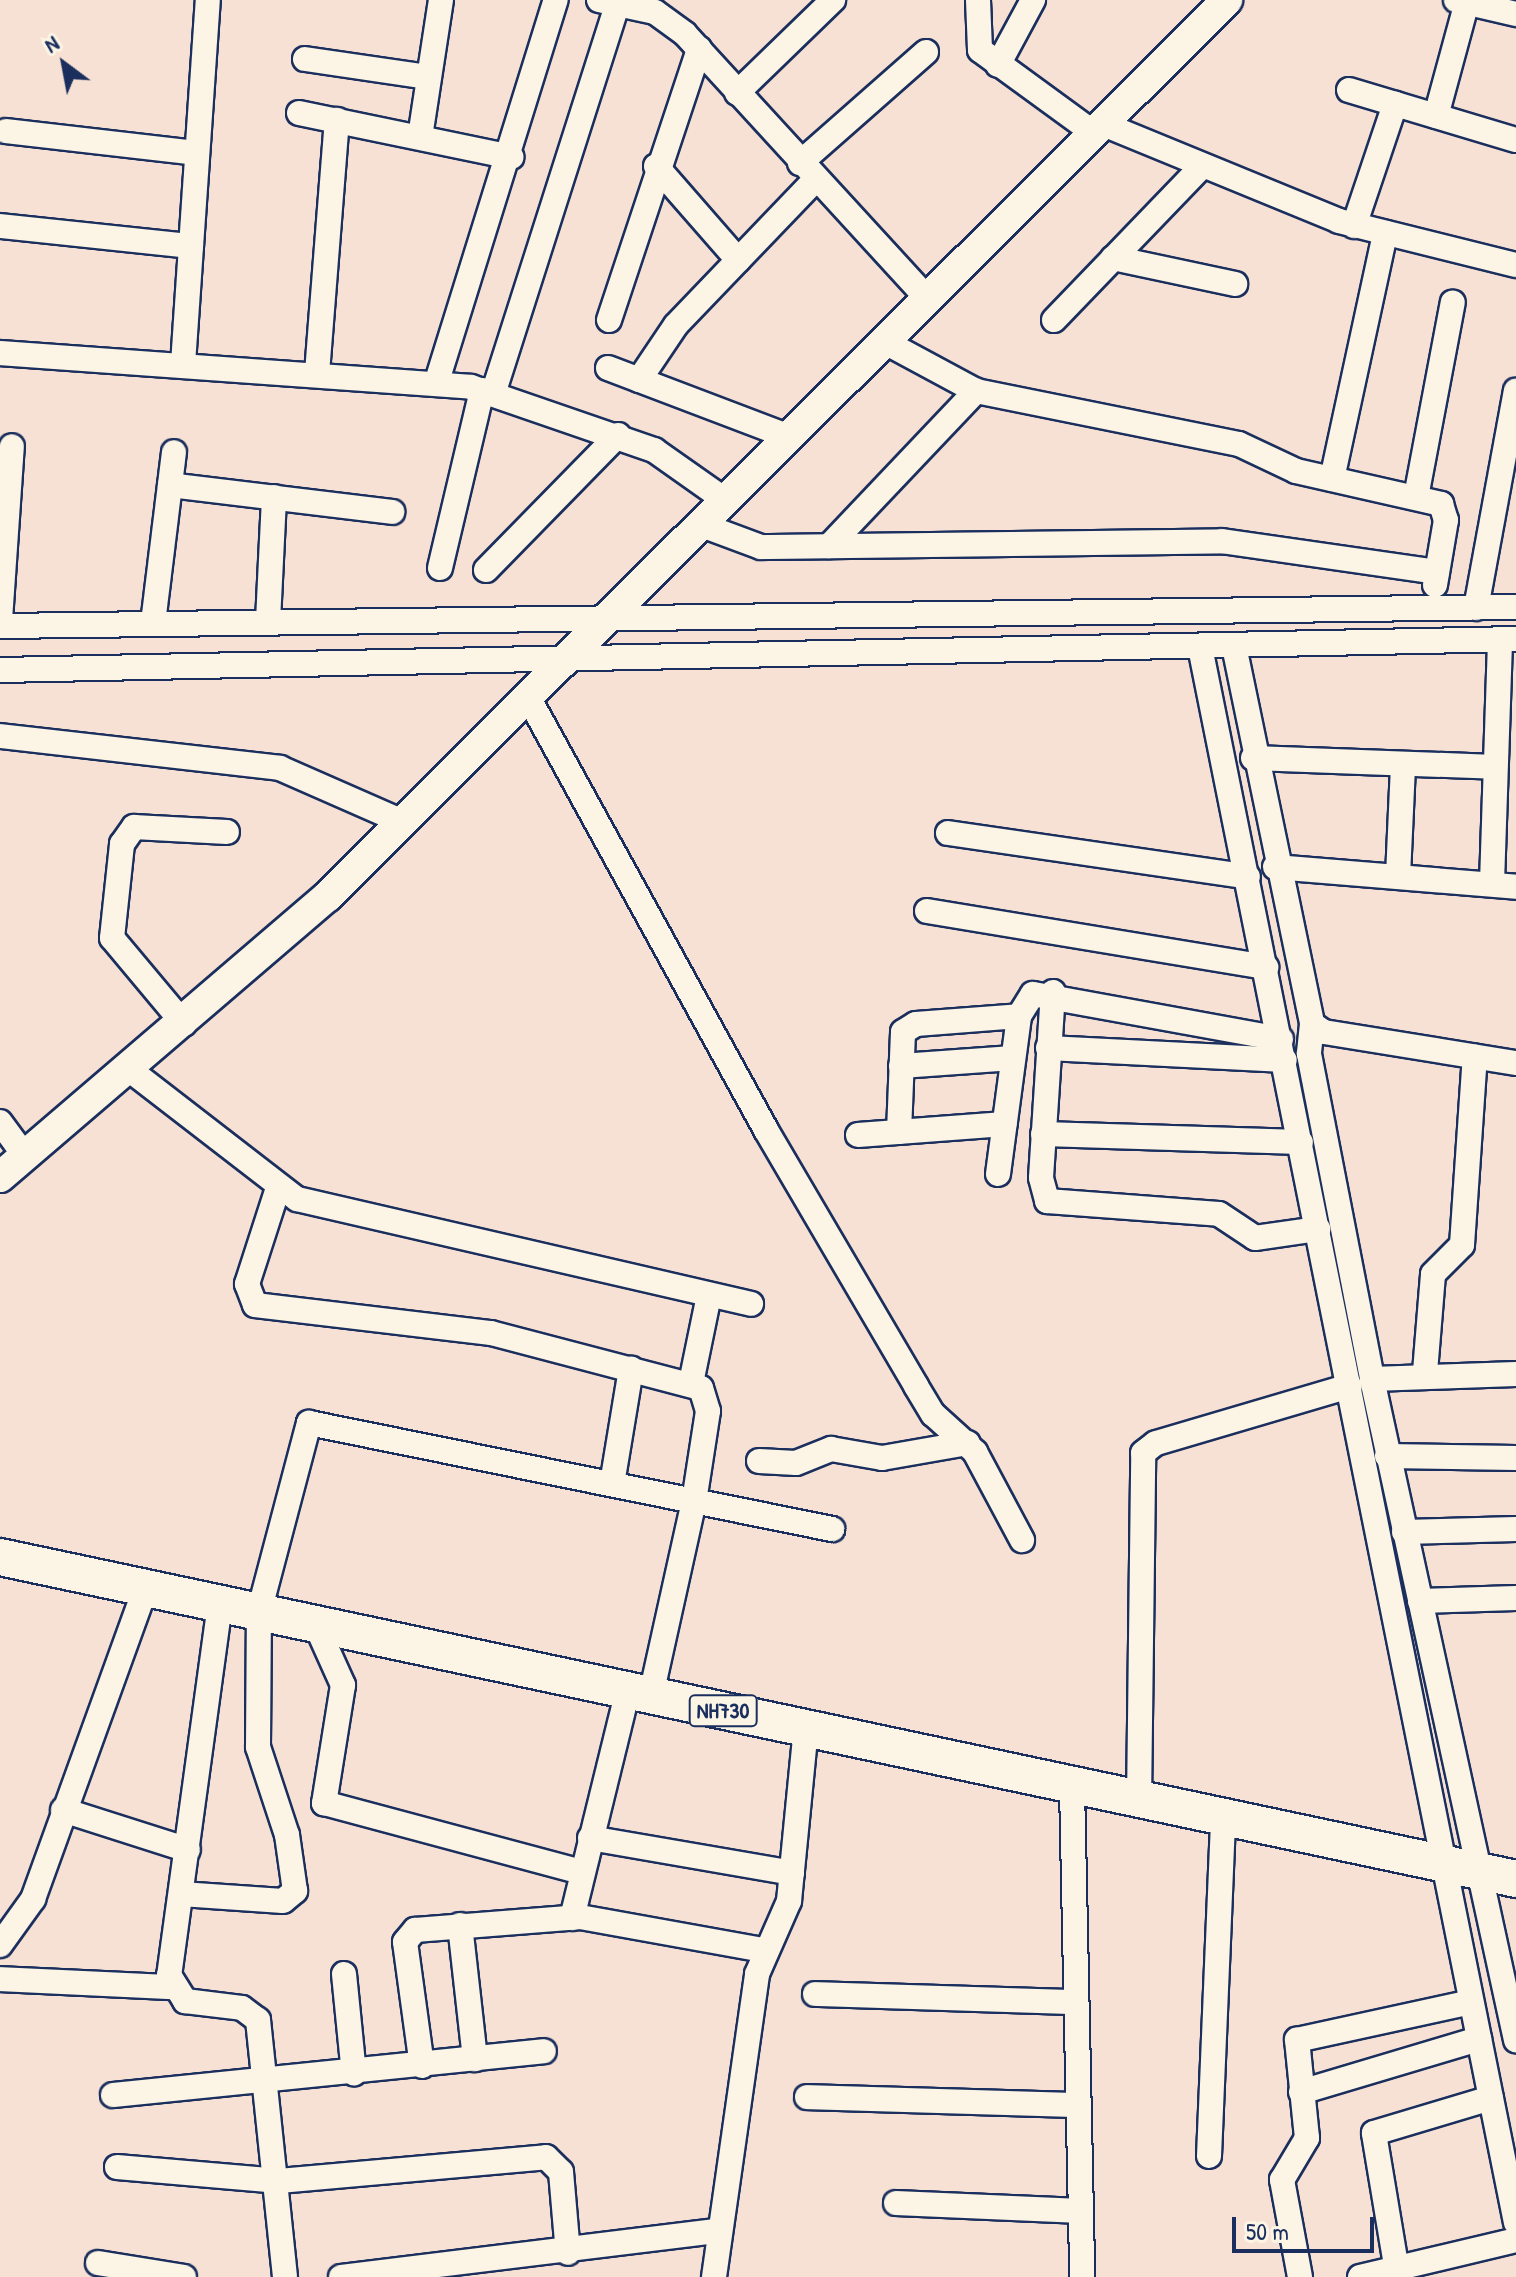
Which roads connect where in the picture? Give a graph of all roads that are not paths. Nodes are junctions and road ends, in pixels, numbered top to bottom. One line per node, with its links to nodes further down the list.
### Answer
1 (208, 0): 27 (street)
2 (441, 0): 16 (street)
3 (556, 0): 28 (street)
4 (833, 0): 18 (street)
5 (978, 0): 15 (street)
6 (1033, 0): 15 (street)
7 (1227, 0): 23 (main road)
8 (609, 1): 10 (street); 53 (street)
9 (1462, 1): 11 (street); 21 (street)
10 (645, 4): 12 (street)
11 (1516, 14)
12 (699, 49): 18 (street); 29 (street)
13 (926, 52): 31 (street)
14 (305, 59): 16 (street)
15 (998, 65): 23 (street)
16 (429, 77): 25 (street)
17 (1349, 90): 19 (street)
18 (737, 93): 31 (street)
19 (1395, 104): 21 (street); 33 (street)
20 (299, 113): 22 (street)
21 (1436, 116): 26 (street)
22 (337, 120): 25 (street); 48 (street)
23 (1098, 128): 30 (street); 40 (main road)
24 (6, 131): 27 (street)
25 (420, 137): 28 (street)
26 (1516, 140)
27 (197, 153): 35 (street)
28 (511, 157): 50 (street)
29 (656, 166): 37 (street); 42 (street)
30 (1201, 167): 33 (street); 36 (street)
31 (808, 172): 37 (street); 40 (street)
32 (0, 226): 35 (street)
33 (1354, 226): 34 (street)
34 (1385, 233): 38 (street); 58 (street)
35 (191, 246): 46 (street)
36 (1113, 258): 39 (street); 43 (street)
37 (738, 260): 49 (street)
38 (1516, 265)
39 (1235, 284)
40 (929, 300): 44 (main road)
41 (1453, 302): 61 (street)
42 (609, 320)
43 (1054, 320)
44 (887, 343): 51 (street); 55 (main road)
45 (0, 353): 46 (street)
46 (183, 364): 48 (street)
47 (608, 368): 49 (street)
48 (317, 373): 50 (street)
49 (639, 380): 55 (street)
50 (437, 381): 53 (street)
51 (976, 391): 58 (street); 65 (street)
52 (1516, 391): 71 (street)
53 (487, 392): 54 (street); 66 (street)
54 (618, 435): 62 (street); 67 (street)
55 (790, 437): 62 (main road)
56 (12, 446): 74 (street)
57 (174, 452): 59 (street)
58 (1332, 479): 61 (street)
59 (170, 485): 60 (street); 75 (street)
60 (274, 497): 63 (street); 72 (street)
61 (1416, 497): 68 (street)
62 (725, 500): 64 (main road)
63 (392, 512)
64 (699, 524): 65 (street); 73 (main road)
65 (829, 546): 68 (street)
66 (440, 568)
67 (486, 570)
68 (1437, 572): 70 (street)
69 (1516, 607): 71 (street)
70 (1431, 608): 71 (street); 73 (street)
71 (1476, 608)
72 (268, 621): 73 (street); 75 (street)
73 (600, 622): 79 (main road)
74 (0, 623): 75 (street)
75 (153, 623)
76 (1508, 640): 77 (street); 85 (street)
77 (1234, 646): 78 (street); 83 (street)
78 (1200, 647): 79 (street); 92 (street)
79 (567, 657): 80 (street); 81 (main road)
80 (0, 670)
81 (528, 697): 87 (main road); 126 (street)
82 (0, 736): 87 (street)
83 (1253, 758): 84 (street); 90 (street)
84 (1403, 764): 85 (street); 91 (street)
85 (1495, 767): 86 (street)
86 (1505, 813): 93 (street)
87 (403, 822): 99 (main road)
88 (227, 832): 99 (street)
89 (948, 833): 92 (street)
90 (1275, 867): 91 (street); 100 (street)
91 (1398, 876): 93 (street)
92 (1248, 877): 96 (street)
93 (1492, 883): 94 (street)
94 (1516, 887)
95 (927, 911): 96 (street)
96 (1266, 967): 102 (street)
97 (1053, 992): 98 (street); 101 (street); 102 (street)
98 (1019, 1016): 104 (street); 106 (street)
99 (184, 1024): 107 (main road)
100 (1312, 1024): 103 (street); 125 (street)
101 (1048, 1048): 102 (street); 111 (street)
102 (1283, 1050): 113 (street)
103 (1475, 1056): 105 (street); 122 (street)
104 (1013, 1058): 106 (street); 109 (street)
105 (1516, 1063)
106 (901, 1066): 110 (street)
107 (130, 1070): 114 (main road); 117 (street)
108 (0, 1122): 114 (street)
109 (1005, 1124): 110 (street); 115 (street)
110 (899, 1132): 112 (street)
111 (1043, 1134): 113 (street); 118 (street)
112 (858, 1135)
113 (1301, 1142): 118 (street)
114 (25, 1156): 116 (main road)
115 (998, 1174)
116 (0, 1177)
117 (278, 1188): 119 (street); 121 (street)
118 (1318, 1229): 125 (street)
119 (709, 1295): 120 (street); 124 (street)
120 (751, 1304)
121 (631, 1369): 124 (street); 130 (street)
122 (1425, 1372): 123 (street); 125 (street)
123 (1516, 1374)
124 (691, 1383): 131 (street)
125 (1361, 1383): 127 (street); 146 (street); 151 (street)
126 (968, 1443): 129 (street); 135 (street)
127 (1387, 1456): 128 (street); 134 (street)
128 (1516, 1458)
129 (759, 1461)
130 (612, 1484): 131 (street); 141 (street)
131 (694, 1501): 132 (street); 143 (street)
132 (832, 1529)
133 (1516, 1529): 134 (street)
134 (1404, 1532): 139 (street)
135 (1022, 1540)
136 (0, 1557): 137 (highway, NH730)
137 (145, 1589): 140 (highway, NH730); 147 (street)
138 (1516, 1598): 139 (street)
139 (1420, 1601): 151 (street)
140 (220, 1604): 141 (highway, NH730); 150 (street)
141 (259, 1612): 142 (highway, NH730); 154 (street)
142 (316, 1625): 143 (highway, NH730); 152 (street)
143 (640, 1693): 144 (highway, NH730); 149 (street)
144 (806, 1729): 145 (highway, NH730); 153 (street)
145 (1072, 1787): 146 (highway, NH730); 163 (street)
146 (1139, 1803): 148 (highway, NH730)
147 (63, 1810): 150 (street); 157 (street)
148 (1223, 1819): 151 (highway, NH730); 177 (street)
149 (590, 1838): 152 (street); 153 (street)
150 (188, 1850): 154 (street)
151 (1472, 1870): 164 (street); 166 (street)
152 (582, 1872): 155 (street)
153 (792, 1873): 158 (street)
154 (181, 1894): 161 (street)
155 (572, 1918): 156 (street); 158 (street)
156 (460, 1925): 168 (street); 169 (street)
157 (0, 1945)
158 (763, 1950): 183 (street)
159 (344, 1974): 170 (street)
160 (0, 1979): 161 (street)
161 (172, 1987): 171 (street)
162 (815, 1994): 163 (street)
163 (1074, 2002): 176 (street)
164 (1471, 2002): 165 (street); 172 (street)
165 (1479, 2039): 172 (street); 175 (street)
166 (1516, 2040)
167 (544, 2051): 168 (street)
168 (475, 2059): 169 (street)
169 (422, 2066): 170 (street)
170 (354, 2074): 171 (street)
171 (267, 2084): 173 (street); 179 (street)
172 (1301, 2092): 195 (street)
173 (113, 2095)
174 (807, 2097): 176 (street)
175 (1491, 2098): 182 (street); 189 (street)
176 (1079, 2105): 181 (street)
177 (1209, 2156)
178 (117, 2167): 179 (street)
179 (279, 2181): 185 (street); 191 (street)
180 (896, 2203): 181 (street)
181 (1081, 2211): 194 (street)
182 (1516, 2223)
183 (718, 2231): 185 (street); 193 (street)
184 (1516, 2240): 189 (street)
185 (568, 2253): 187 (street)
186 (98, 2263): 190 (street)
187 (521, 2268): 188 (street)
188 (431, 2272): 192 (street)
189 (1397, 2272): 196 (street)
190 (184, 2277)
191 (285, 2277)
192 (341, 2277)
193 (714, 2277)
194 (1082, 2277)
195 (1300, 2277)
196 (1360, 2277)

